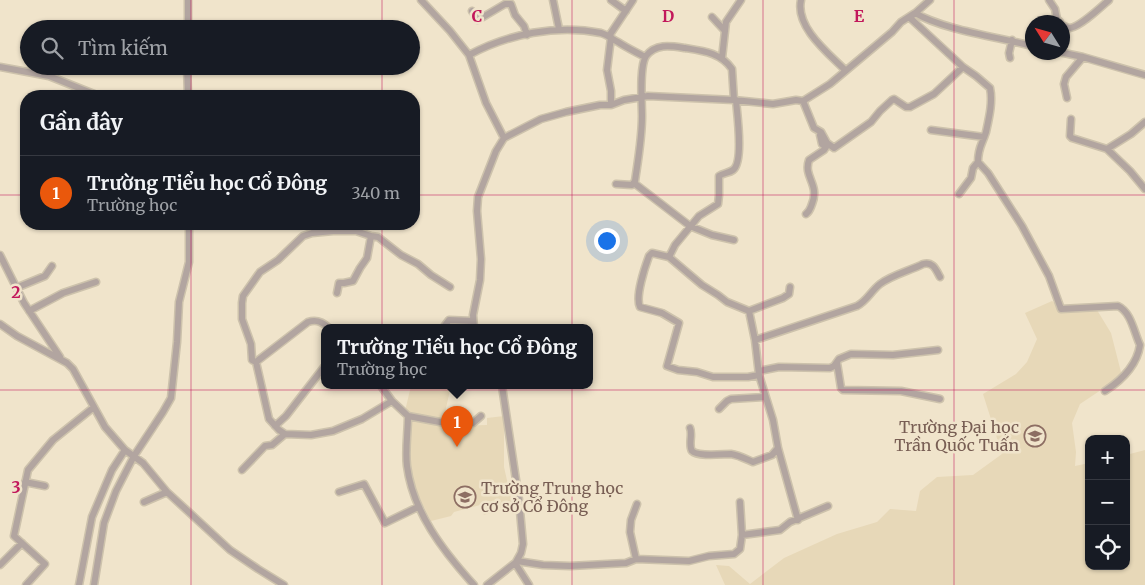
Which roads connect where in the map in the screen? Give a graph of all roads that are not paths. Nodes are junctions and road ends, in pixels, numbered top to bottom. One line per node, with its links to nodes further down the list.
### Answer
1 (188, 0): 16 (street)
2 (421, 0): 25 (street)
3 (553, 0): 18 (street)
4 (611, 0): 12 (street)
5 (633, 0): 12 (street)
6 (740, 0): 19 (street)
7 (801, 0): 32 (street)
8 (930, 0): 14 (street)
9 (1049, 0): 13 (street)
10 (1109, 0): 17 (street)
11 (472, 10): 20 (street)
12 (626, 11): 21 (street)
13 (1056, 15)
14 (911, 16): 22 (street); 31 (street); 32 (street)
15 (712, 18): 19 (street)
16 (188, 20)
17 (1070, 27)
18 (559, 29): 20 (street); 21 (street)
19 (724, 31): 28 (street)
20 (527, 35): 25 (street)
21 (610, 36): 26 (street); 43 (street)
22 (1012, 40): 23 (street); 29 (street)
23 (1025, 44)
24 (1070, 54): 27 (street)
25 (469, 55): 49 (street)
26 (645, 57): 28 (street); 39 (street)
27 (1083, 57): 36 (street); 40 (street)
28 (722, 58): 41 (street)
29 (1010, 58)
30 (0, 67): 33 (street)
31 (963, 67): 47 (street); 48 (street)
32 (846, 70): 42 (street)
33 (20, 71)
34 (44, 75): 37 (street)
35 (188, 75): 38 (street)
36 (1145, 75)
37 (84, 90)
38 (188, 90)
39 (640, 97): 41 (street); 43 (street); 52 (street)
40 (1067, 98)
41 (735, 100): 42 (street); 57 (street)
42 (803, 101): 47 (street)
43 (611, 105): 49 (street)
44 (1071, 119): 50 (street)
45 (1145, 122): 50 (street)
46 (930, 130): 48 (street)
47 (818, 131): 56 (street)
48 (984, 137): 51 (street)
49 (504, 138): 72 (street)
50 (1107, 148): 54 (street)
51 (978, 162): 55 (street); 86 (street)
52 (634, 183): 53 (street); 57 (street)
53 (616, 184)
54 (1145, 189)
55 (959, 194)
56 (806, 214)
57 (690, 226): 60 (street); 62 (street)
58 (189, 230): 98 (street)
59 (371, 236): 66 (street); 69 (street); 80 (street)
60 (734, 240)
61 (0, 255): 67 (street)
62 (669, 257): 71 (street); 83 (street)
63 (52, 266): 67 (street)
64 (940, 277): 77 (street)
65 (96, 282): 70 (street)
66 (450, 287)
67 (16, 288): 70 (street)
68 (790, 288): 71 (street)
69 (336, 293)
70 (29, 310): 79 (street)
71 (749, 310): 77 (street)
72 (473, 321): 75 (street); 76 (street)
73 (0, 324): 79 (street)
74 (324, 324): 80 (street)
75 (446, 324)
76 (473, 324)
77 (755, 340): 83 (street)
78 (938, 350): 81 (street)
79 (61, 359): 90 (street)
80 (256, 362): 94 (street)
81 (836, 362): 83 (street); 88 (street)
82 (321, 372): 94 (street)
83 (759, 373): 87 (street)
84 (383, 389): 89 (street)
85 (502, 389): 113 (street)
86 (1105, 391)
87 (765, 397): 91 (street); 97 (street)
88 (940, 399)
89 (392, 400): 92 (street); 96 (street)
90 (94, 408): 98 (street); 100 (street)
91 (719, 409)
92 (408, 416): 93 (street); 108 (street)
93 (481, 416)
94 (275, 426): 96 (street)
95 (690, 428): 97 (street)
96 (285, 434): 99 (street)
97 (778, 448): 109 (street)
98 (130, 453): 102 (street); 116 (street); 117 (street)
99 (242, 470)
100 (25, 482): 101 (street); 111 (street)
101 (44, 486)
102 (168, 492): 104 (street); 118 (street)
103 (339, 492): 108 (street)
104 (144, 502)
105 (740, 502): 110 (street)
106 (637, 504): 112 (street)
107 (828, 506): 109 (street)
108 (418, 507): 119 (street)
109 (798, 520): 110 (street)
110 (742, 535): 112 (street)
111 (22, 544): 114 (street); 115 (street)
112 (636, 559): 113 (street)
113 (516, 562): 120 (street); 121 (street)
114 (0, 565)
115 (26, 585)
116 (79, 585)
117 (94, 585)
118 (284, 585)
119 (474, 585)
120 (487, 585)
121 (529, 585)

